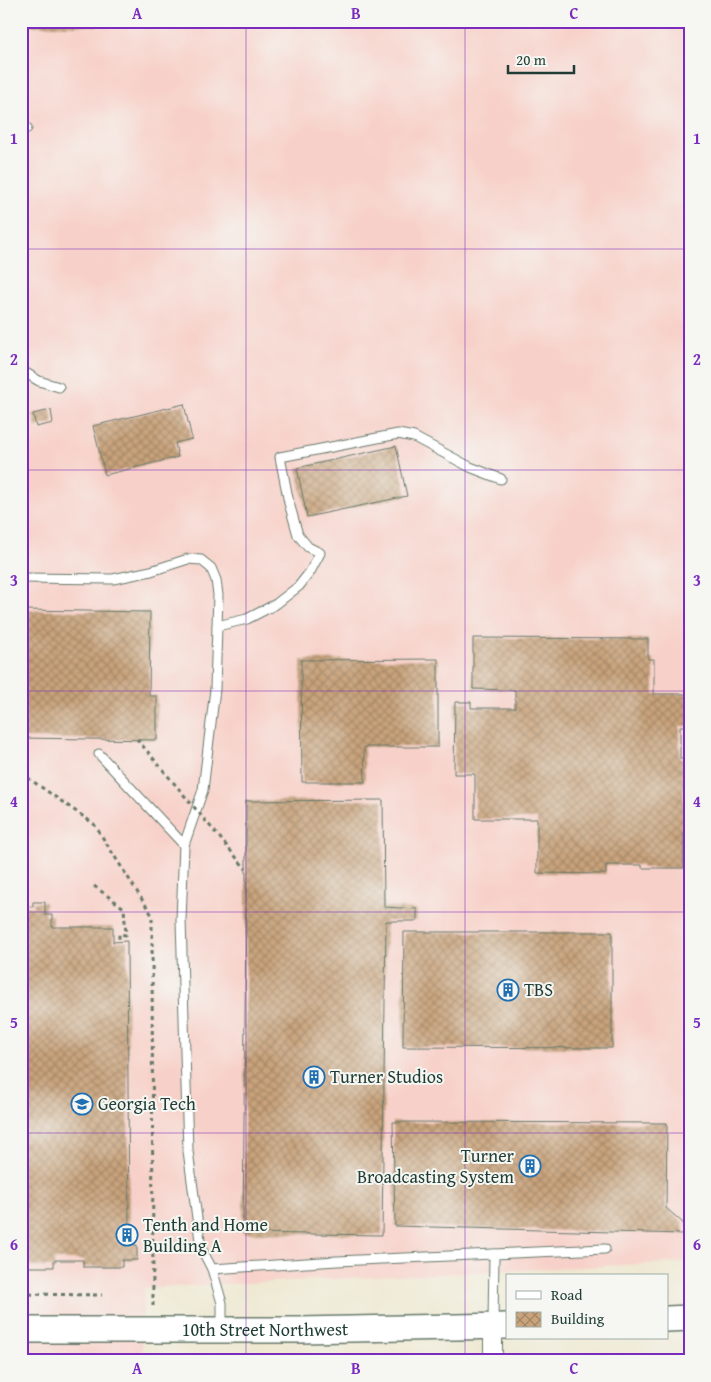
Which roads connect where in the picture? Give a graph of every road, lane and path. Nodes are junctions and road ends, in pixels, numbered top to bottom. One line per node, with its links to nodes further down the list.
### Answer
1 (21, 370): 2 (lane)
2 (59, 386)
3 (500, 479): 5 (lane)
4 (21, 578): 5 (lane)
5 (217, 626): 9 (lane)
6 (137, 739): 10 (path, bridge)
7 (99, 754): 9 (lane)
8 (21, 773): 22 (path)
9 (184, 845): 15 (lane)
10 (246, 869)
11 (94, 886): 12 (path)
12 (119, 942)
13 (605, 1249): 14 (lane)
14 (494, 1254): 15 (lane); 20 (lane)
15 (212, 1269): 23 (lane)
16 (21, 1294): 17 (path)
17 (102, 1295)
18 (690, 1318): 19 (main road)
19 (668, 1319)
20 (500, 1326): 23 (main road, 10th Street Northwest); 26 (street)
21 (21, 1330): 22 (main road, 10th Street Northwest)
22 (154, 1330): 23 (main road, 10th Street Northwest)
23 (222, 1330)
24 (91, 1354): 25 (path)
25 (90, 1361)
26 (493, 1361)

